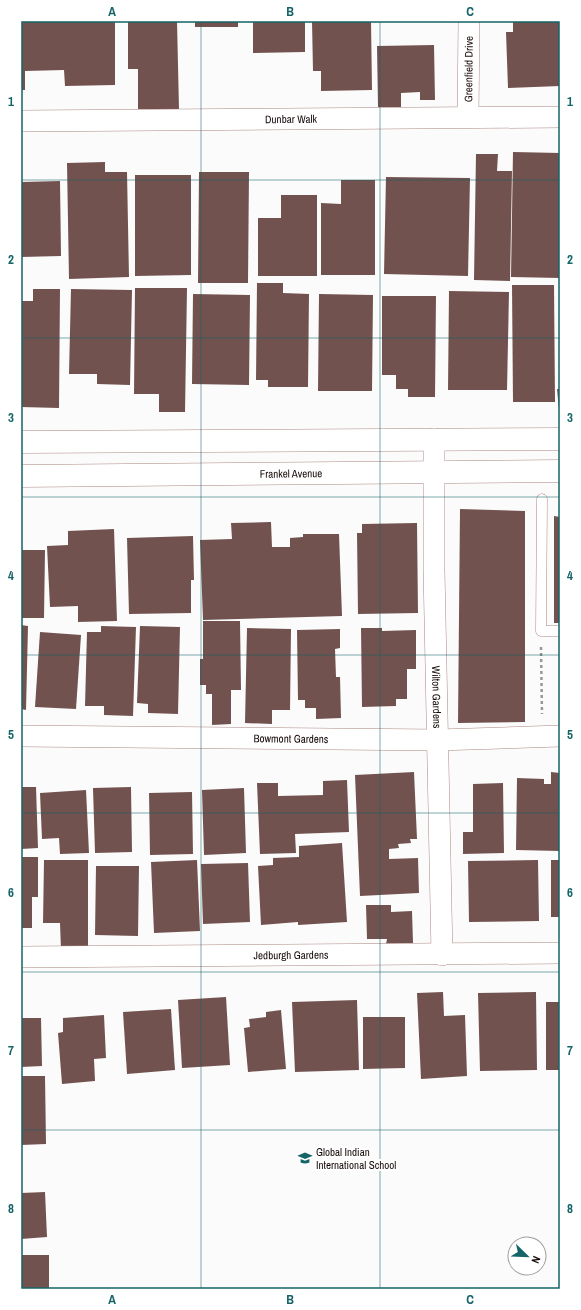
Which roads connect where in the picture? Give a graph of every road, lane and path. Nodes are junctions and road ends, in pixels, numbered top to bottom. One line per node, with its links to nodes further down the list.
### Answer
1 (469, 21): 2 (street, Greenfield Drive)
2 (468, 117): 3 (street, Dunbar Walk); 4 (street, Dunbar Walk)
3 (560, 117)
4 (21, 121)
5 (434, 439): 6 (street); 7 (street); 9 (street, Wilton Gardens)
6 (560, 439)
7 (21, 442)
8 (560, 471): 9 (street, Frankel Avenue)
9 (435, 472): 10 (street, Frankel Avenue); 16 (street, Wilton Gardens)
10 (21, 476)
11 (542, 499): 12 (lane)
12 (541, 631): 13 (lane); 15 (path)
13 (560, 631)
14 (21, 736): 16 (street, Bowmont Gardens)
15 (550, 737): 16 (street, Bowmont Gardens)
16 (438, 740): 18 (street, Wilton Gardens)
17 (560, 953): 18 (street, Jedburgh Gardens)
18 (442, 955): 19 (street, Jedburgh Gardens)
19 (21, 957)

